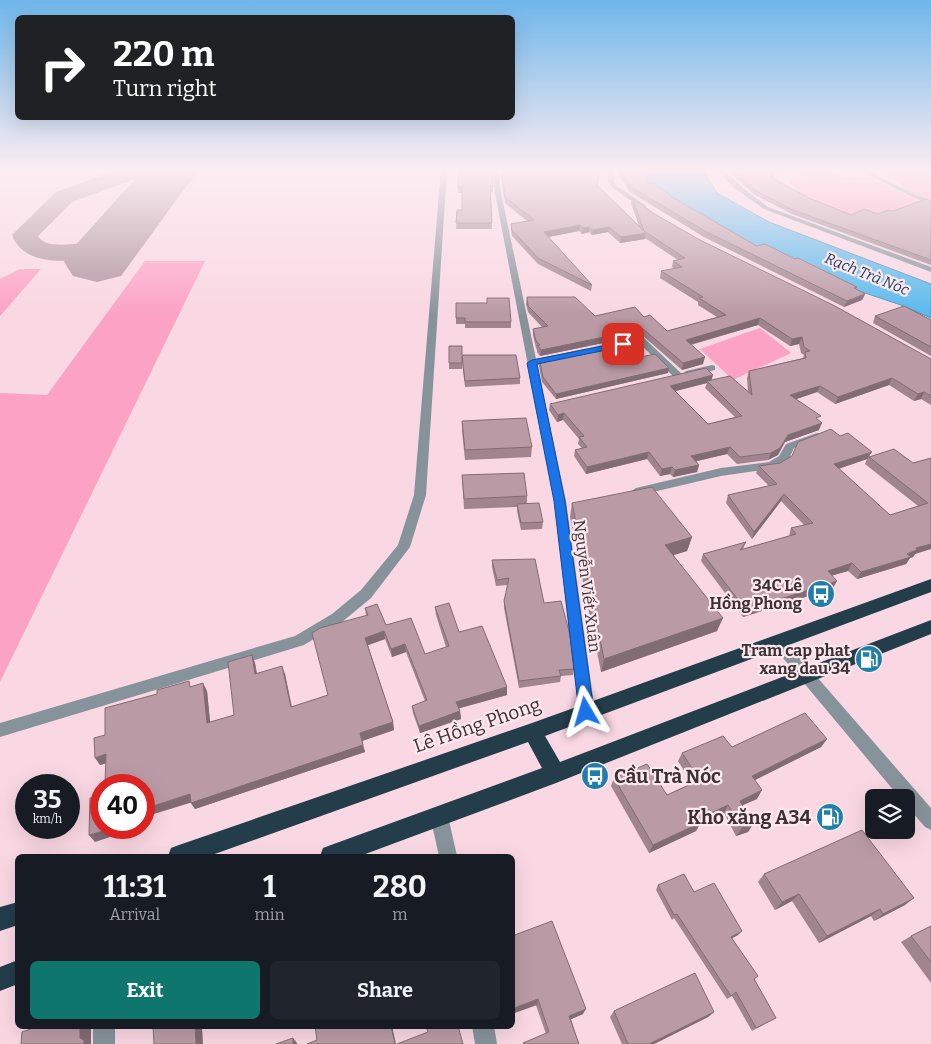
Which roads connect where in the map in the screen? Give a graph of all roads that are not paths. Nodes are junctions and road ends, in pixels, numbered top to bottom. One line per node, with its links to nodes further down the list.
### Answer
1 (440, 218): 14 (street)
2 (503, 218): 5 (street, Nguyễn Viết Xuân)
3 (792, 218): 4 (street)
4 (931, 270)
5 (532, 363): 6 (street); 13 (street, Nguyễn Viết Xuân)
6 (712, 368)
7 (822, 434): 8 (street)
8 (628, 494)
9 (931, 585): 11 (highway, Lê Hồng Phong)
10 (931, 627): 12 (highway)
11 (778, 642): 12 (street); 13 (highway, Lê Hồng Phong)
12 (807, 675): 16 (highway); 18 (street)
13 (586, 712): 15 (highway, Lê Hồng Phong)
14 (0, 730)
15 (532, 732): 16 (highway); 20 (highway, Lê Hồng Phong)
16 (556, 773): 17 (highway)
17 (440, 816): 19 (highway); 22 (street)
18 (931, 821)
19 (358, 851): 21 (highway)
20 (185, 854)
21 (342, 854)
22 (448, 854)
23 (15, 914): 24 (highway)
24 (0, 919)
25 (15, 973): 26 (highway)
26 (0, 979)
27 (104, 1029): 29 (street)
28 (484, 1029): 30 (street)
29 (104, 1044)
30 (486, 1044)

